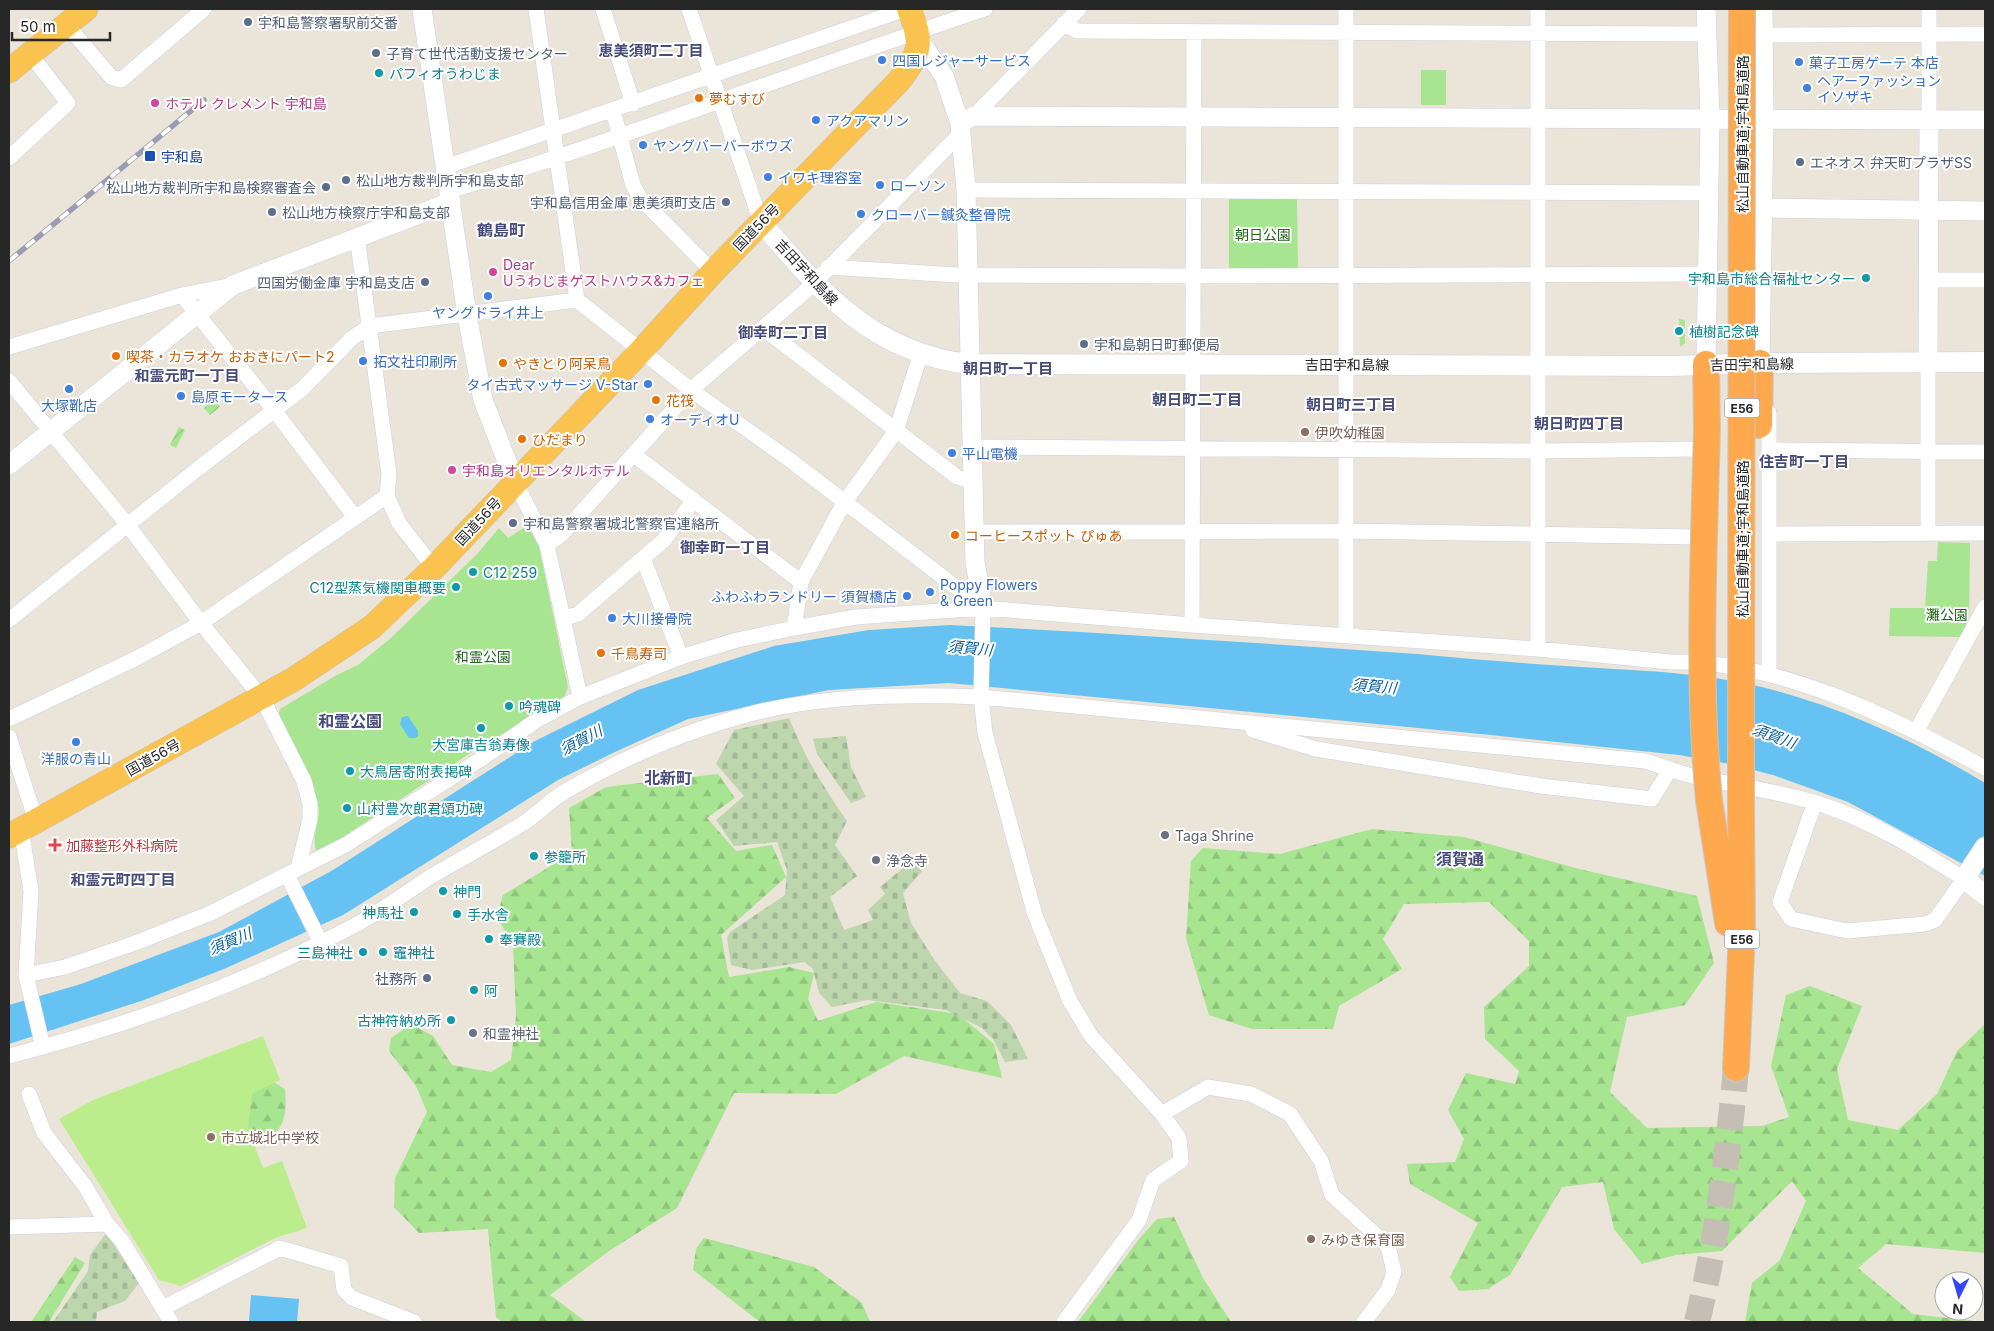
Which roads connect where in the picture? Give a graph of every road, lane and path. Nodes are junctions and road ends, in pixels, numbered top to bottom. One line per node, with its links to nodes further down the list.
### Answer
1 (86, 9): 17 (highway)
2 (204, 9): 17 (street)
3 (422, 9): 44 (street)
4 (536, 9): 40 (street)
5 (603, 9): 30 (street)
6 (689, 9): 28 (street)
7 (907, 9): 25 (highway); 28 (street)
8 (985, 9): 25 (street)
9 (1079, 9): 16 (street)
10 (1346, 9): 19 (street)
11 (1538, 9): 20 (street)
12 (1706, 9): 21 (street)
13 (1742, 9): 140 (highway, 松山自動車道;宇和島道路 / E56, bridge)
14 (1763, 9): 24 (street)
15 (1929, 9): 22 (street)
16 (1064, 23): 18 (street); 39 (street)
17 (67, 25): 26 (highway)
18 (1194, 32): 19 (street); 32 (street)
19 (1346, 33): 20 (street); 33 (street)
20 (1538, 33): 21 (street); 34 (street)
21 (1706, 34): 35 (street)
22 (1929, 34): 23 (street); 24 (street); 37 (street)
23 (1985, 34)
24 (1763, 35): 36 (street)
25 (918, 36): 29 (street); 39 (street); 54 (highway, 国道56号)
26 (30, 54): 27 (highway); 43 (street)
27 (9, 71)
28 (712, 76): 29 (street); 30 (street)
29 (721, 102): 41 (street); 54 (street)
30 (633, 104): 31 (street)
31 (613, 111): 40 (street); 41 (street)
32 (1194, 118): 33 (street); 39 (street); 46 (street)
33 (1346, 118): 34 (street); 47 (street)
34 (1538, 118): 35 (street); 48 (street)
35 (1710, 118): 36 (street); 49 (street)
36 (1764, 119): 37 (street); 51 (street)
37 (1929, 120): 38 (street); 52 (street)
38 (1985, 120)
39 (965, 124): 45 (street); 56 (street)
40 (553, 130): 42 (street); 44 (street)
41 (619, 136): 42 (street); 57 (street)
42 (557, 157): 50 (street); 68 (street)
43 (9, 158)
44 (445, 167): 50 (street)
45 (966, 190): 46 (street); 60 (street)
46 (1194, 191): 47 (street); 62 (street)
47 (1346, 191): 48 (street); 61 (street)
48 (1538, 193): 49 (street); 58 (street)
49 (1709, 194): 59 (street)
50 (450, 196): 55 (street); 70 (street)
51 (1761, 208): 52 (street); 78 (street)
52 (1929, 210): 53 (street); 63 (street)
53 (1985, 211)
54 (761, 222): 57 (highway, 国道56号); 65 (main road, 吉田宇和島線)
55 (357, 236): 66 (street); 71 (street)
56 (828, 268): 60 (street); 65 (street)
57 (713, 272): 74 (highway, 国道56号)
58 (1537, 274): 59 (street); 61 (street); 81 (street)
59 (1708, 274): 82 (street)
60 (966, 275): 62 (street); 79 (street)
61 (1347, 275): 62 (street); 80 (street)
62 (1194, 276): 83 (street)
63 (1929, 280): 64 (street); 76 (street)
64 (1985, 280)
65 (814, 283): 72 (street); 75 (main road, 吉田宇和島線)
66 (233, 285): 67 (street); 69 (street)
67 (182, 295): 69 (street); 73 (street)
68 (577, 300): 70 (street); 74 (street)
69 (196, 314): 86 (street); 88 (street)
70 (468, 315): 71 (street); 100 (street)
71 (370, 326): 86 (street); 101 (street)
72 (764, 326): 85 (street); 87 (street)
73 (9, 347)
74 (640, 352): 85 (street); 100 (highway, 国道56号)
75 (921, 353): 79 (main road, 吉田宇和島線); 87 (street)
76 (1928, 362): 77 (main road, 吉田宇和島線); 78 (main road, 吉田宇和島線); 95 (street)
77 (1985, 362)
78 (1760, 363): 82 (main road, 吉田宇和島線); 93 (street); 140 (highway)
79 (969, 364): 83 (main road, 吉田宇和島線); 90 (street)
80 (1346, 364): 81 (main road, 吉田宇和島線); 83 (main road, 吉田宇和島線); 92 (street)
81 (1539, 364): 82 (main road, 吉田宇和島線); 94 (street)
82 (1706, 364): 89 (highway)
83 (1193, 365): 91 (street)
84 (9, 380): 88 (street)
85 (691, 390): 97 (street); 103 (street)
86 (274, 410): 104 (street); 105 (street)
87 (896, 431): 99 (street); 103 (street)
88 (51, 432): 98 (street); 105 (street)
89 (1701, 439): 94 (street); 113 (street); 148 (highway, bridge)
90 (971, 447): 91 (street); 99 (street)
91 (1192, 449): 92 (street); 106 (street)
92 (1346, 449): 94 (street); 107 (street)
93 (1770, 450): 95 (street); 111 (street)
94 (1539, 451): 110 (street)
95 (1928, 451): 96 (street); 112 (street)
96 (1985, 452)
97 (634, 455): 102 (street); 114 (street)
98 (9, 465)
99 (972, 481): 108 (street)
100 (515, 482): 114 (street); 116 (highway, 国道56号)
101 (387, 496): 104 (street); 116 (street)
102 (694, 500): 115 (street); 117 (street)
103 (844, 503): 117 (street); 119 (street)
104 (356, 517): 122 (street)
105 (127, 524): 121 (street); 122 (street)
106 (1192, 530): 107 (street); 108 (street); 123 (street)
107 (1347, 531): 110 (street); 125 (street)
108 (974, 532): 119 (street)
109 (1985, 533): 112 (street)
110 (1538, 534): 113 (street); 126 (street)
111 (1769, 534): 112 (street); 129 (street)
112 (1928, 534)
113 (1695, 537): 128 (street)
114 (547, 545): 120 (street)
115 (643, 558): 120 (street); 127 (street)
116 (434, 568): 132 (highway, 国道56号)
117 (801, 582): 124 (street)
118 (1985, 607): 135 (street)
119 (983, 613): 123 (street); 124 (street); 130 (street)
120 (565, 618): 131 (street)
121 (9, 620)
122 (201, 623): 132 (street); 133 (street)
123 (1192, 625): 125 (street)
124 (794, 628): 127 (street)
125 (1346, 636): 126 (street)
126 (1538, 649): 128 (street)
127 (681, 657): 131 (street)
128 (1689, 661): 129 (street)
129 (1769, 674): 135 (street)
130 (981, 692): 134 (street); 146 (street); 153 (street)
131 (580, 697): 144 (street)
132 (262, 698): 141 (highway, 国道56号); 144 (street)
133 (9, 719)
134 (1235, 722): 138 (street); 138 (street)
135 (1917, 730): 137 (street)
136 (9, 737): 141 (street)
137 (1985, 768)
138 (1670, 769): 139 (street)
139 (1815, 802): 143 (street); 143 (street)
140 (1746, 808): 148 (highway, E56)
141 (22, 828): 147 (street)
142 (1985, 847): 143 (main road)
143 (1967, 875): 145 (main road)
144 (292, 876): 146 (street); 147 (street)
145 (1985, 895)
146 (318, 936): 149 (street)
147 (27, 981): 149 (street)
148 (1739, 1023): 151 (highway, E56)
149 (42, 1044): 150 (street)
150 (9, 1056)
151 (1736, 1068)
152 (30, 1094): 154 (street)
153 (1162, 1114): 159 (street); 160 (street)
154 (106, 1224): 155 (street); 156 (street)
155 (9, 1227)
156 (163, 1308): 157 (street); 158 (street)
157 (172, 1322)
158 (414, 1322)
159 (1064, 1322)
160 (1364, 1322)

